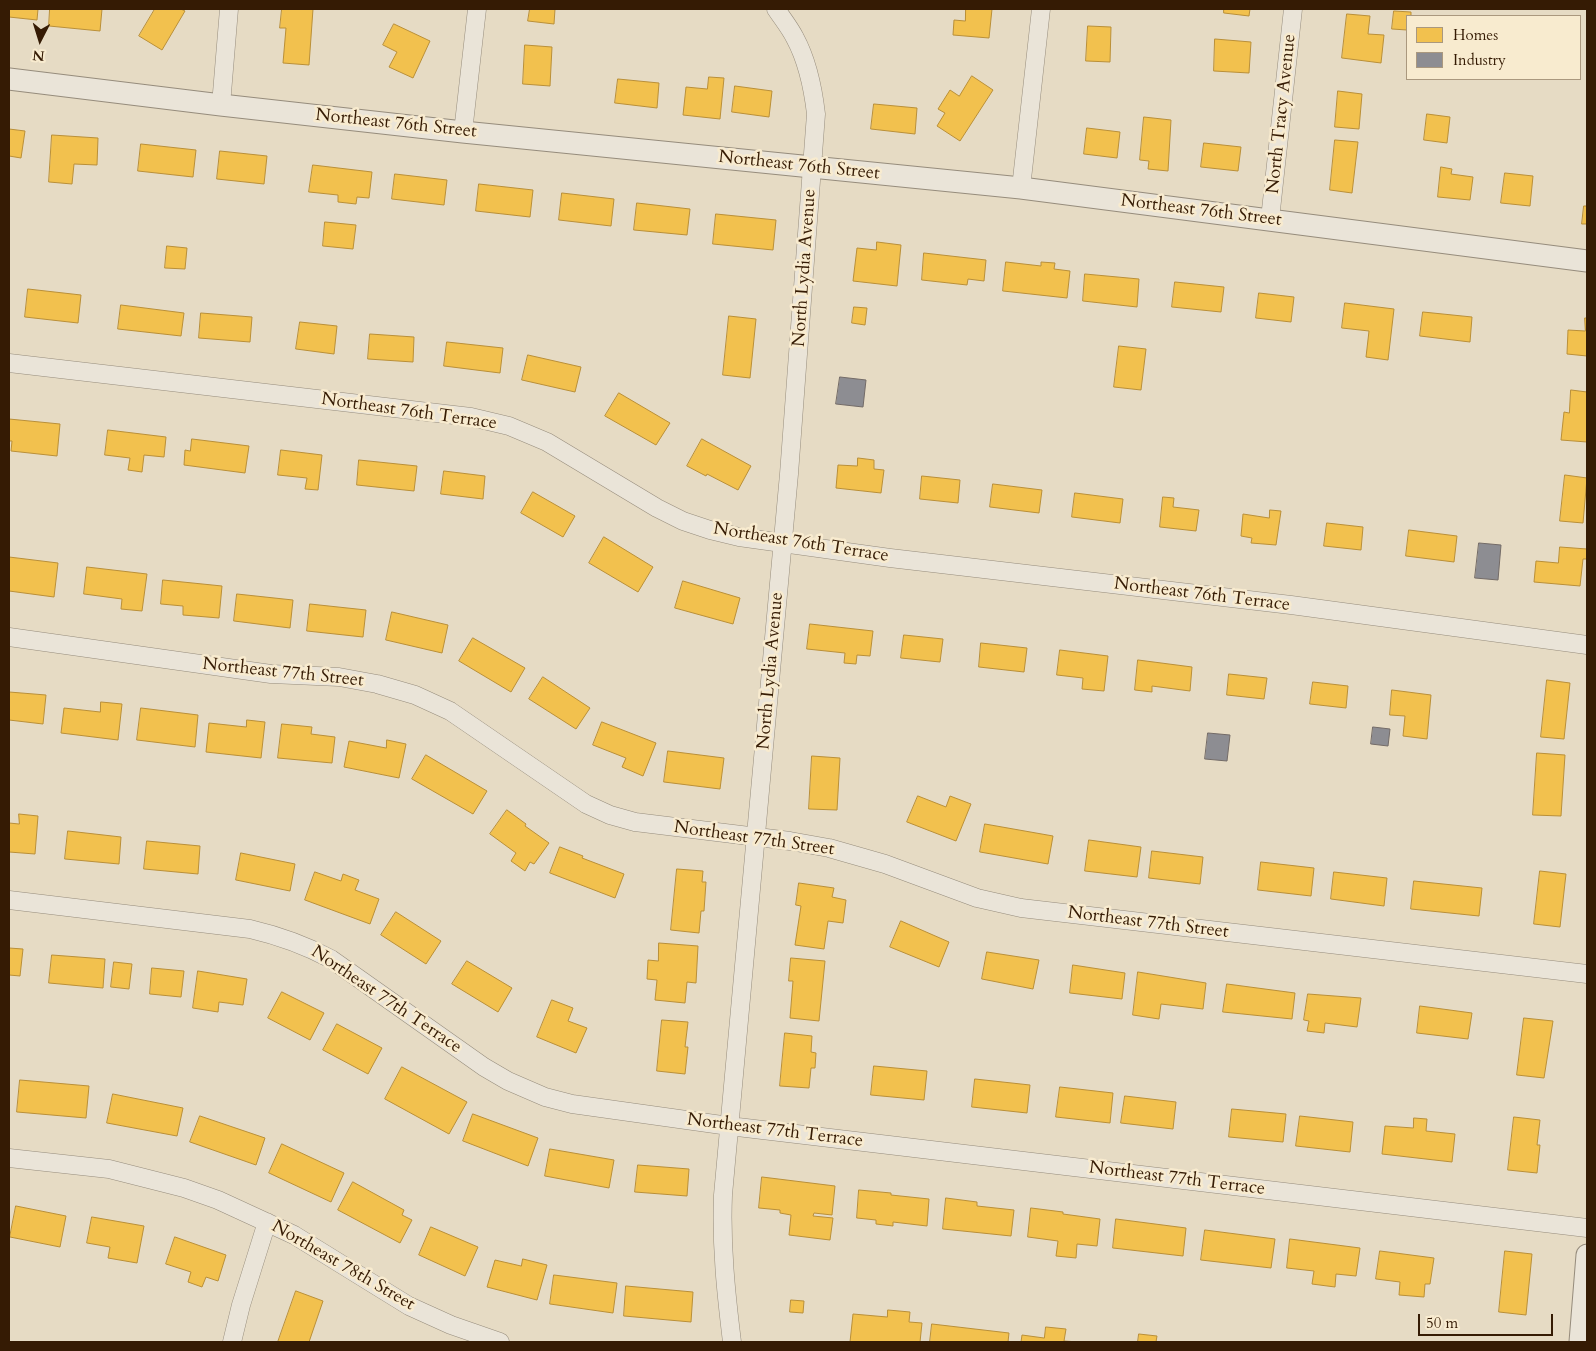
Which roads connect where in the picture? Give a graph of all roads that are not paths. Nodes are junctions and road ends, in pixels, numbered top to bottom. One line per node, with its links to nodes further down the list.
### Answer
1 (229, 9): 7 (street)
2 (477, 9): 8 (street)
3 (776, 9): 9 (street, North Lydia Avenue)
4 (1041, 9): 10 (street)
5 (1293, 9): 11 (street, North Tracy Avenue)
6 (9, 79): 7 (street, Northeast 76th Street)
7 (221, 105): 8 (street, Northeast 76th Street)
8 (463, 132): 9 (street, Northeast 76th Street)
9 (812, 167): 10 (street, Northeast 76th Street); 14 (street, North Lydia Avenue)
10 (1021, 188): 11 (street, Northeast 76th Street)
11 (1270, 219): 12 (street, Northeast 76th Street)
12 (1587, 261)
13 (9, 363): 14 (street, Northeast 76th Terrace)
14 (783, 543): 16 (street, Northeast 76th Terrace); 17 (street, North Lydia Avenue)
15 (9, 637): 17 (street, Northeast 77th Street)
16 (1587, 646)
17 (756, 836): 19 (street, Northeast 77th Street); 20 (street, North Lydia Avenue)
18 (9, 900): 20 (street, Northeast 77th Terrace)
19 (1587, 974)
20 (729, 1126): 23 (street, Northeast 77th Terrace); 27 (street, North Lydia Avenue)
21 (9, 1158): 22 (street, Northeast 78th Street)
22 (267, 1222): 25 (street); 26 (street, Northeast 78th Street)
23 (1587, 1228)
24 (1587, 1255): 28 (street)
25 (232, 1342)
26 (500, 1342)
27 (732, 1342)
28 (1580, 1342)

